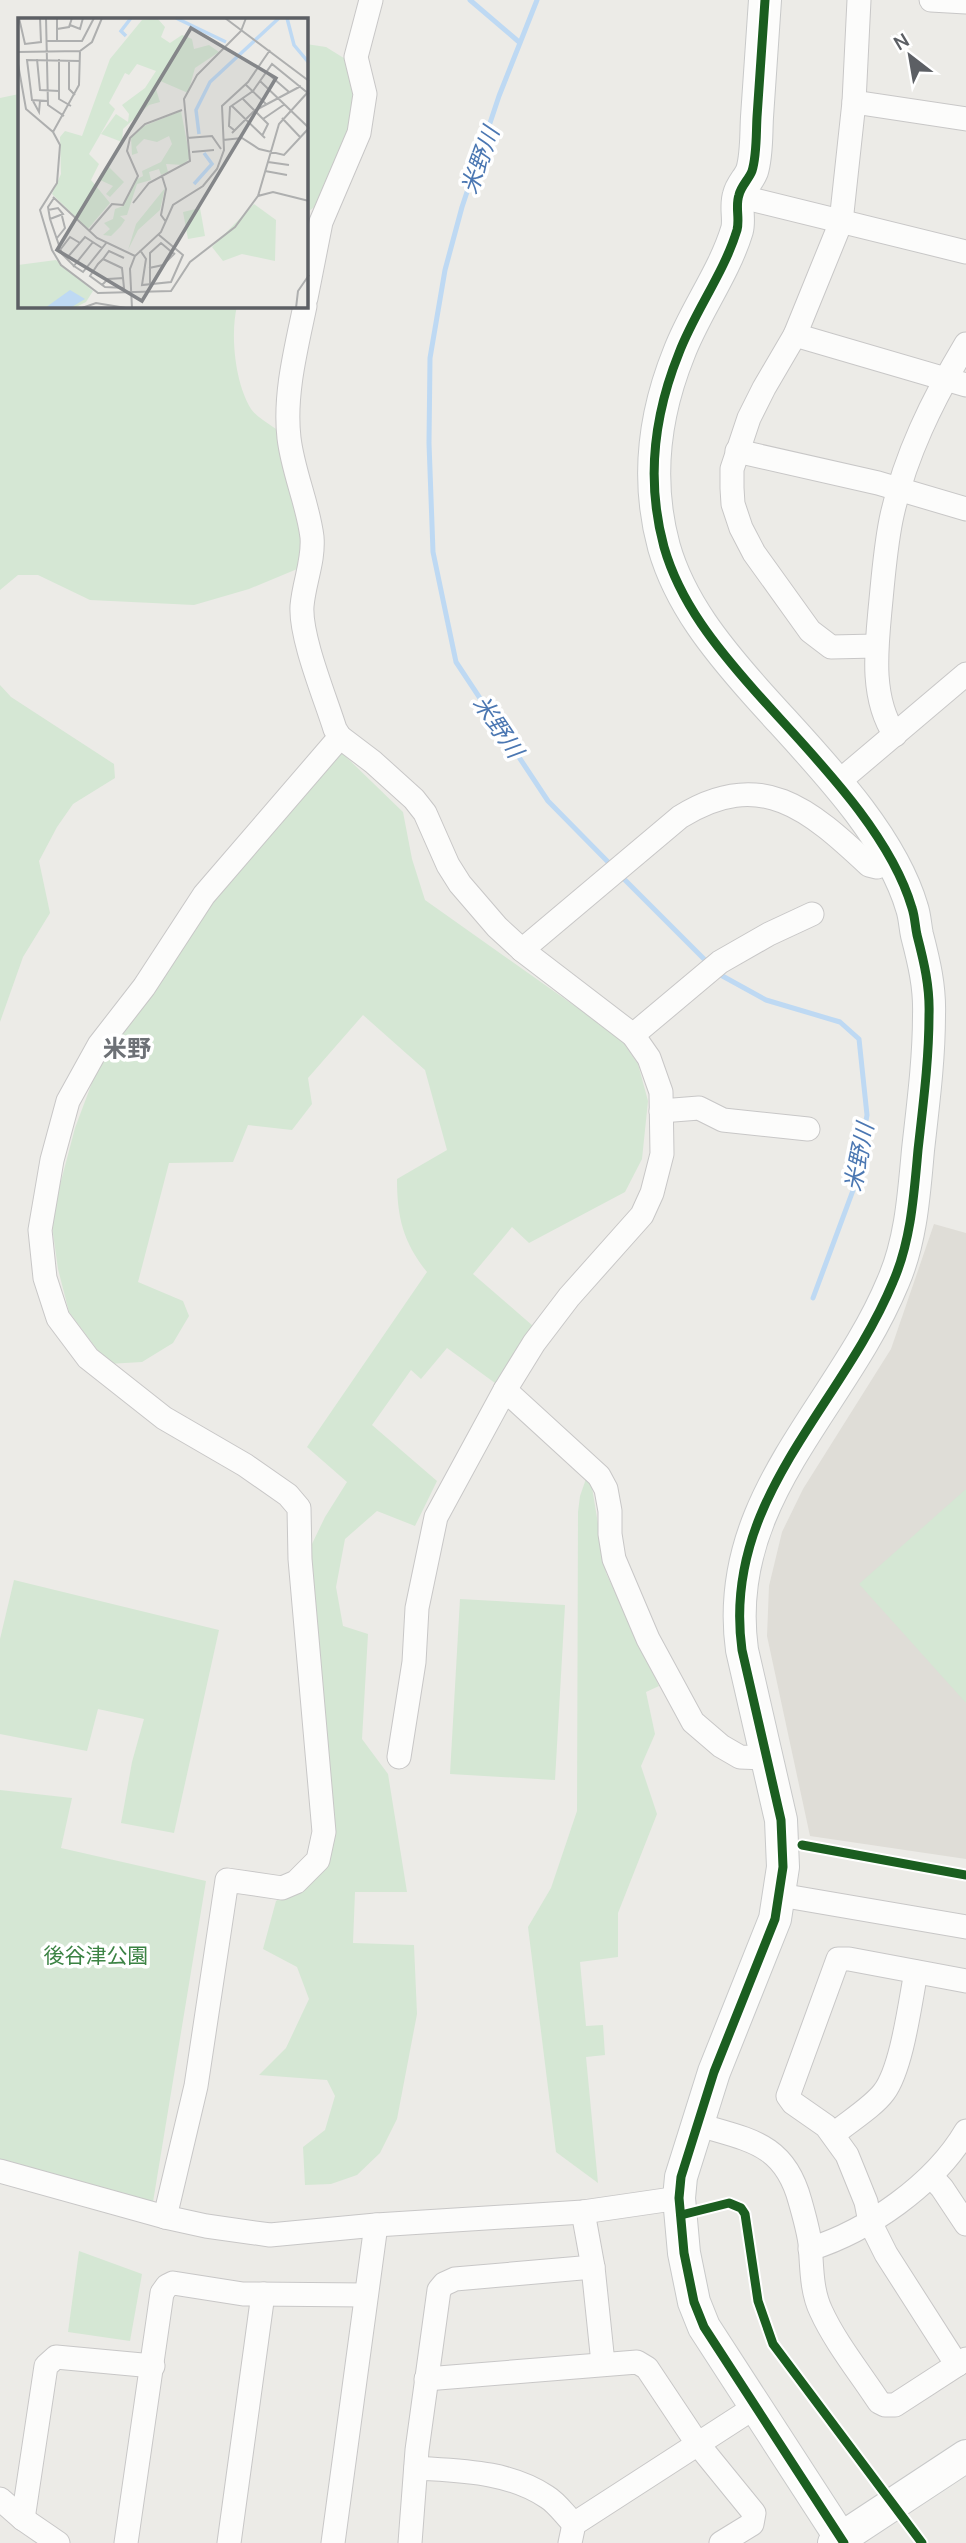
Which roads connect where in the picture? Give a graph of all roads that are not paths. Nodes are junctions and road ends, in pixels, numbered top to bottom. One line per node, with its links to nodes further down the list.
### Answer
1 (371, 0): 11 (street)
2 (765, 0): 8 (street)
3 (859, 0): 6 (street)
4 (931, 0): 5 (street)
5 (966, 2)
6 (854, 102): 7 (street); 9 (street)
7 (966, 119)
8 (738, 196): 9 (street); 23 (street)
9 (842, 222): 10 (street); 13 (street)
10 (966, 252)
11 (308, 288)
12 (304, 308): 22 (street)
13 (795, 335): 15 (street); 16 (street)
14 (966, 344): 15 (street)
15 (955, 382): 17 (street)
16 (737, 451): 17 (street); 19 (street)
17 (899, 489): 18 (street); 19 (street)
18 (966, 509)
19 (876, 646): 21 (street)
20 (966, 674): 21 (street)
21 (895, 735): 23 (street)
22 (340, 737): 26 (street); 44 (street)
23 (836, 784): 24 (street)
24 (892, 861): 26 (street); 32 (street)
25 (812, 914): 27 (street)
26 (522, 950): 27 (street)
27 (634, 1035): 28 (street)
28 (661, 1111): 29 (street); 30 (street)
29 (808, 1129)
30 (505, 1390): 31 (street); 32 (street)
31 (399, 1756)
32 (767, 1758): 33 (street)
33 (779, 1895): 34 (street); 37 (street)
34 (966, 1927)
35 (916, 1972): 36 (street); 39 (street); 39 (street)
36 (966, 1981)
37 (696, 2124): 42 (street); 48 (street)
38 (966, 2131): 41 (street)
39 (834, 2134): 45 (street)
40 (0, 2171): 44 (street)
41 (931, 2176): 45 (street); 46 (street)
42 (679, 2198): 43 (street); 56 (street)
43 (583, 2212): 47 (street); 49 (street)
44 (165, 2217): 47 (street)
45 (870, 2221): 48 (street); 52 (street)
46 (966, 2224)
47 (376, 2225): 51 (street)
48 (810, 2249): 52 (street)
49 (593, 2267): 53 (street); 55 (street)
50 (263, 2294): 51 (street); 54 (street); 66 (street)
51 (366, 2295): 67 (street)
52 (961, 2362)
53 (603, 2363): 55 (street); 57 (street)
54 (153, 2366): 61 (street); 65 (street)
55 (426, 2379): 59 (street)
56 (755, 2407): 57 (street); 63 (street)
57 (697, 2444): 62 (street); 69 (street)
58 (966, 2456): 63 (street)
59 (416, 2468): 62 (street); 68 (street)
60 (0, 2499): 61 (street)
61 (23, 2519): 64 (street)
62 (572, 2533)
63 (840, 2541)
64 (58, 2543)
65 (126, 2543)
66 (229, 2543)
67 (333, 2543)
68 (410, 2543)
69 (722, 2543)

